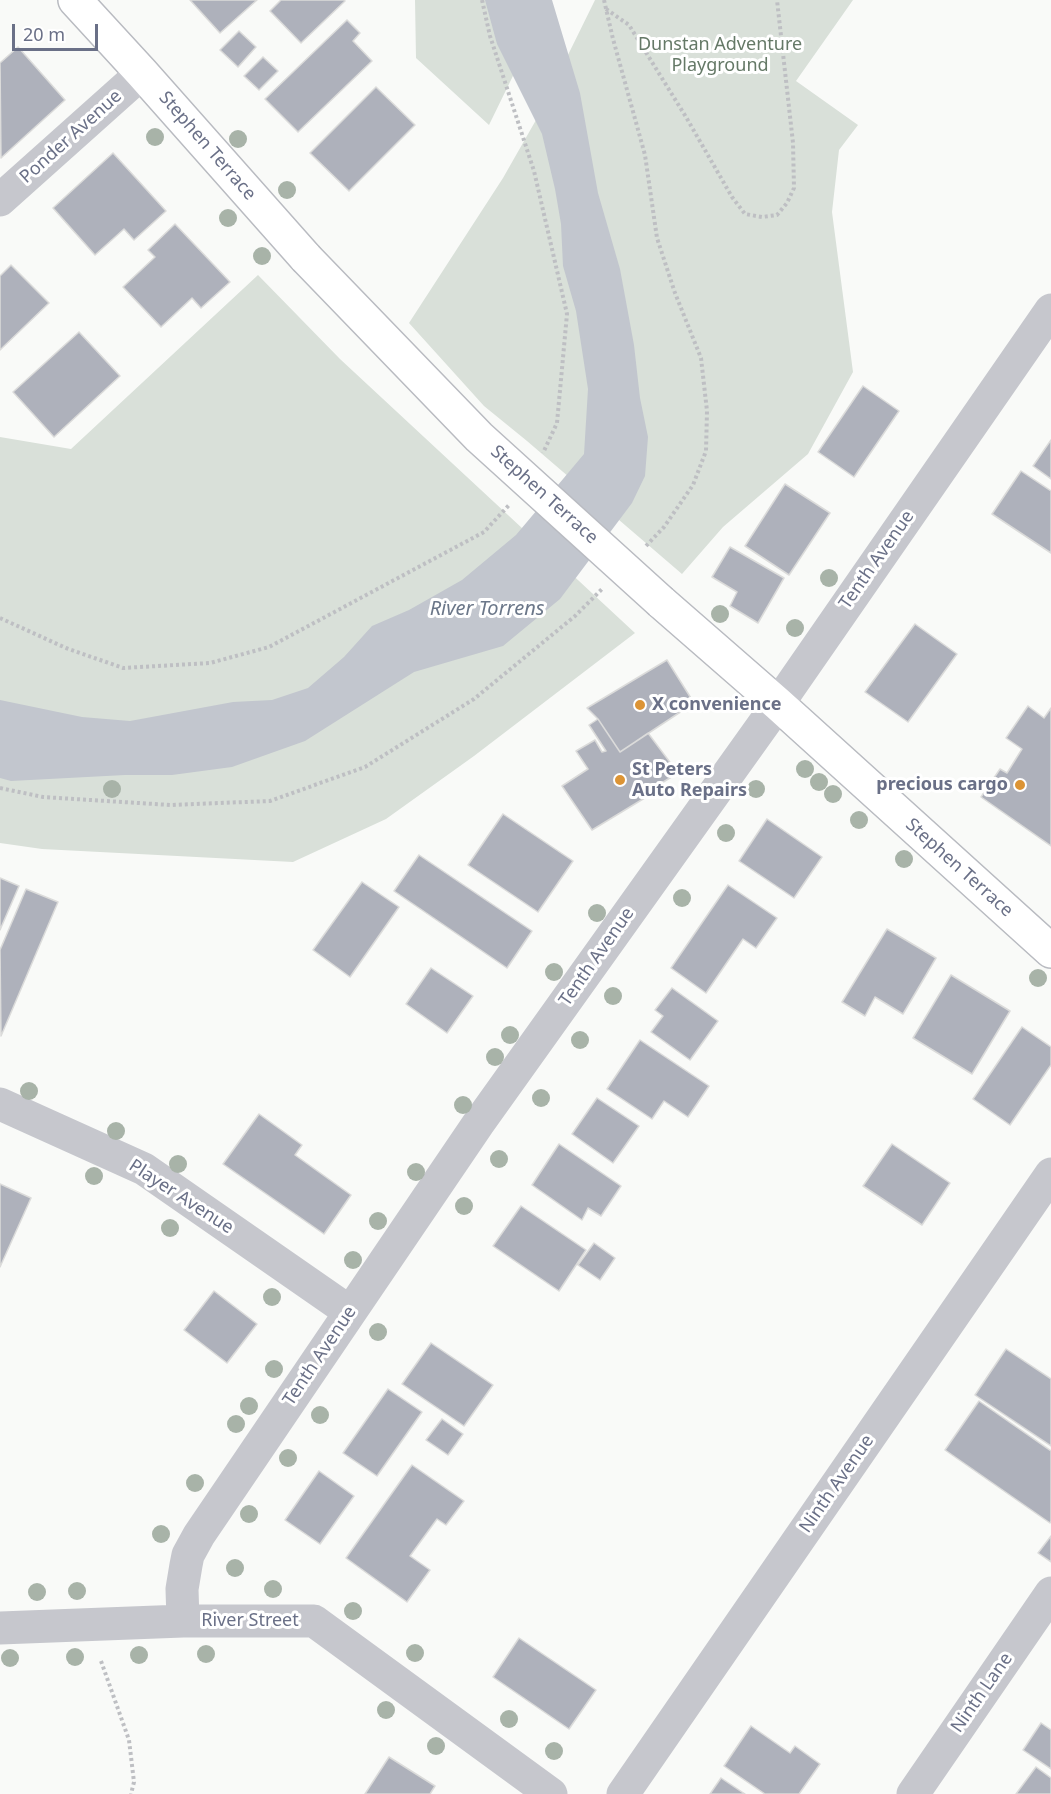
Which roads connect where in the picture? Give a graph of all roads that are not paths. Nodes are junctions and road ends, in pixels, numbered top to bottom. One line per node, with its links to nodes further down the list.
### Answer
1 (75, 0): 2 (main road, Stephen Terrace)
2 (142, 73): 3 (street, Ponder Avenue); 5 (main road, Stephen Terrace, bridge)
3 (0, 200)
4 (1051, 310): 5 (street, Tenth Avenue)
5 (778, 704): 6 (main road, Stephen Terrace); 9 (street, Tenth Avenue)
6 (1051, 951)
7 (0, 1104): 9 (street, Player Avenue)
8 (1051, 1174): 14 (street, Ninth Avenue)
9 (350, 1312): 11 (street, Tenth Avenue)
10 (1051, 1593): 15 (street, Ninth Lane)
11 (183, 1621): 12 (street, River Street); 13 (street, River Street)
12 (0, 1628)
13 (551, 1794)
14 (623, 1794)
15 (912, 1794)

